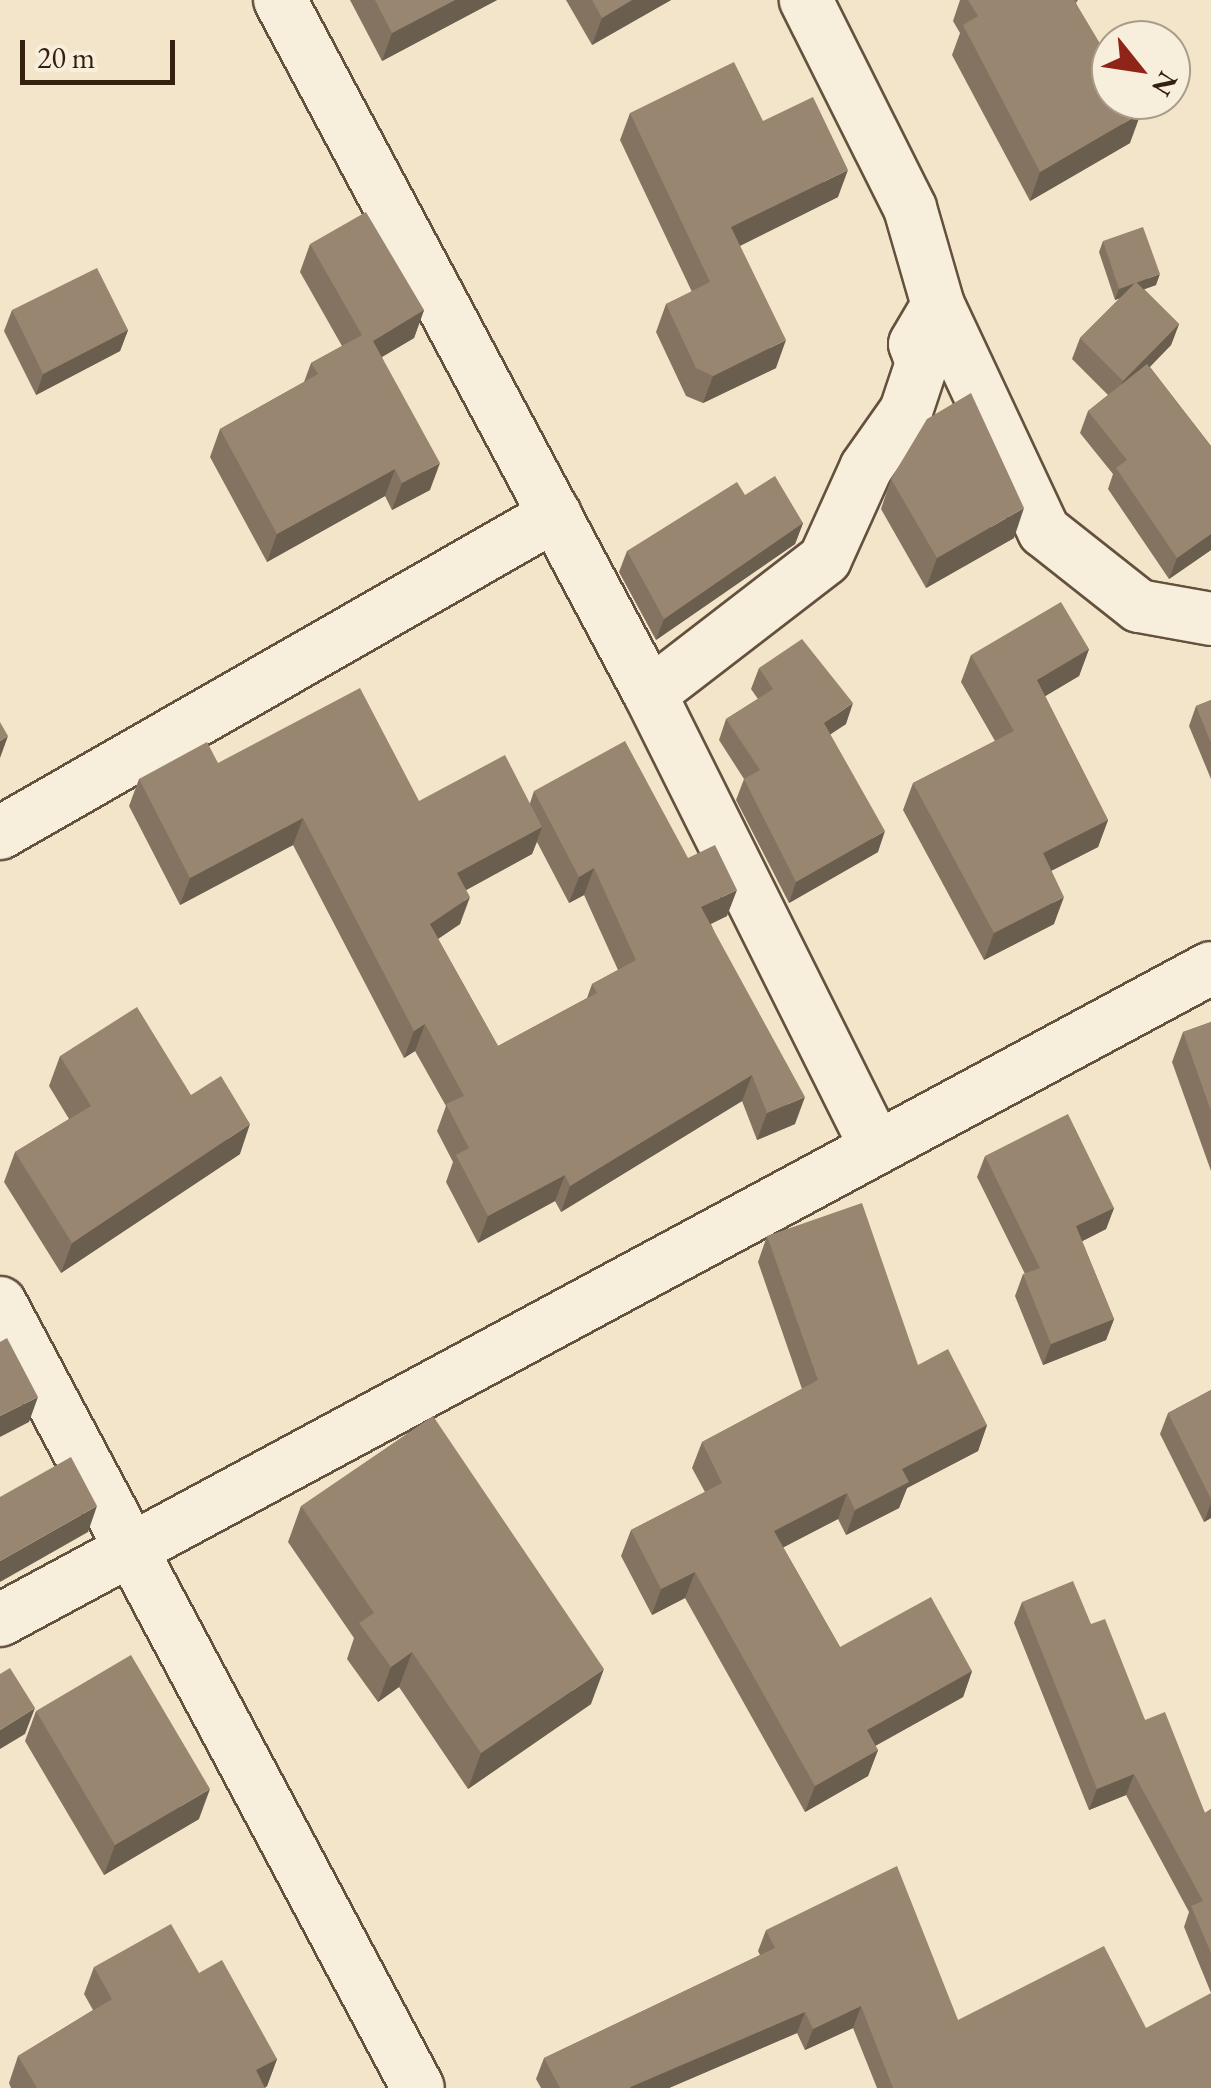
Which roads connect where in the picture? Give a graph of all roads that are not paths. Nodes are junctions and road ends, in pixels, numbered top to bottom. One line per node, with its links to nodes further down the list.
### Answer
1 (280, 0): 4 (street)
2 (806, 0): 3 (street)
3 (938, 305): 5 (street); 6 (street)
4 (555, 515): 6 (street); 7 (street)
5 (1211, 619)
6 (650, 694): 9 (street)
7 (0, 833)
8 (1211, 968): 9 (street)
9 (874, 1145): 11 (street)
10 (0, 1303): 11 (street)
11 (130, 1550): 12 (street); 13 (street)
12 (0, 1620)
13 (418, 2088)

